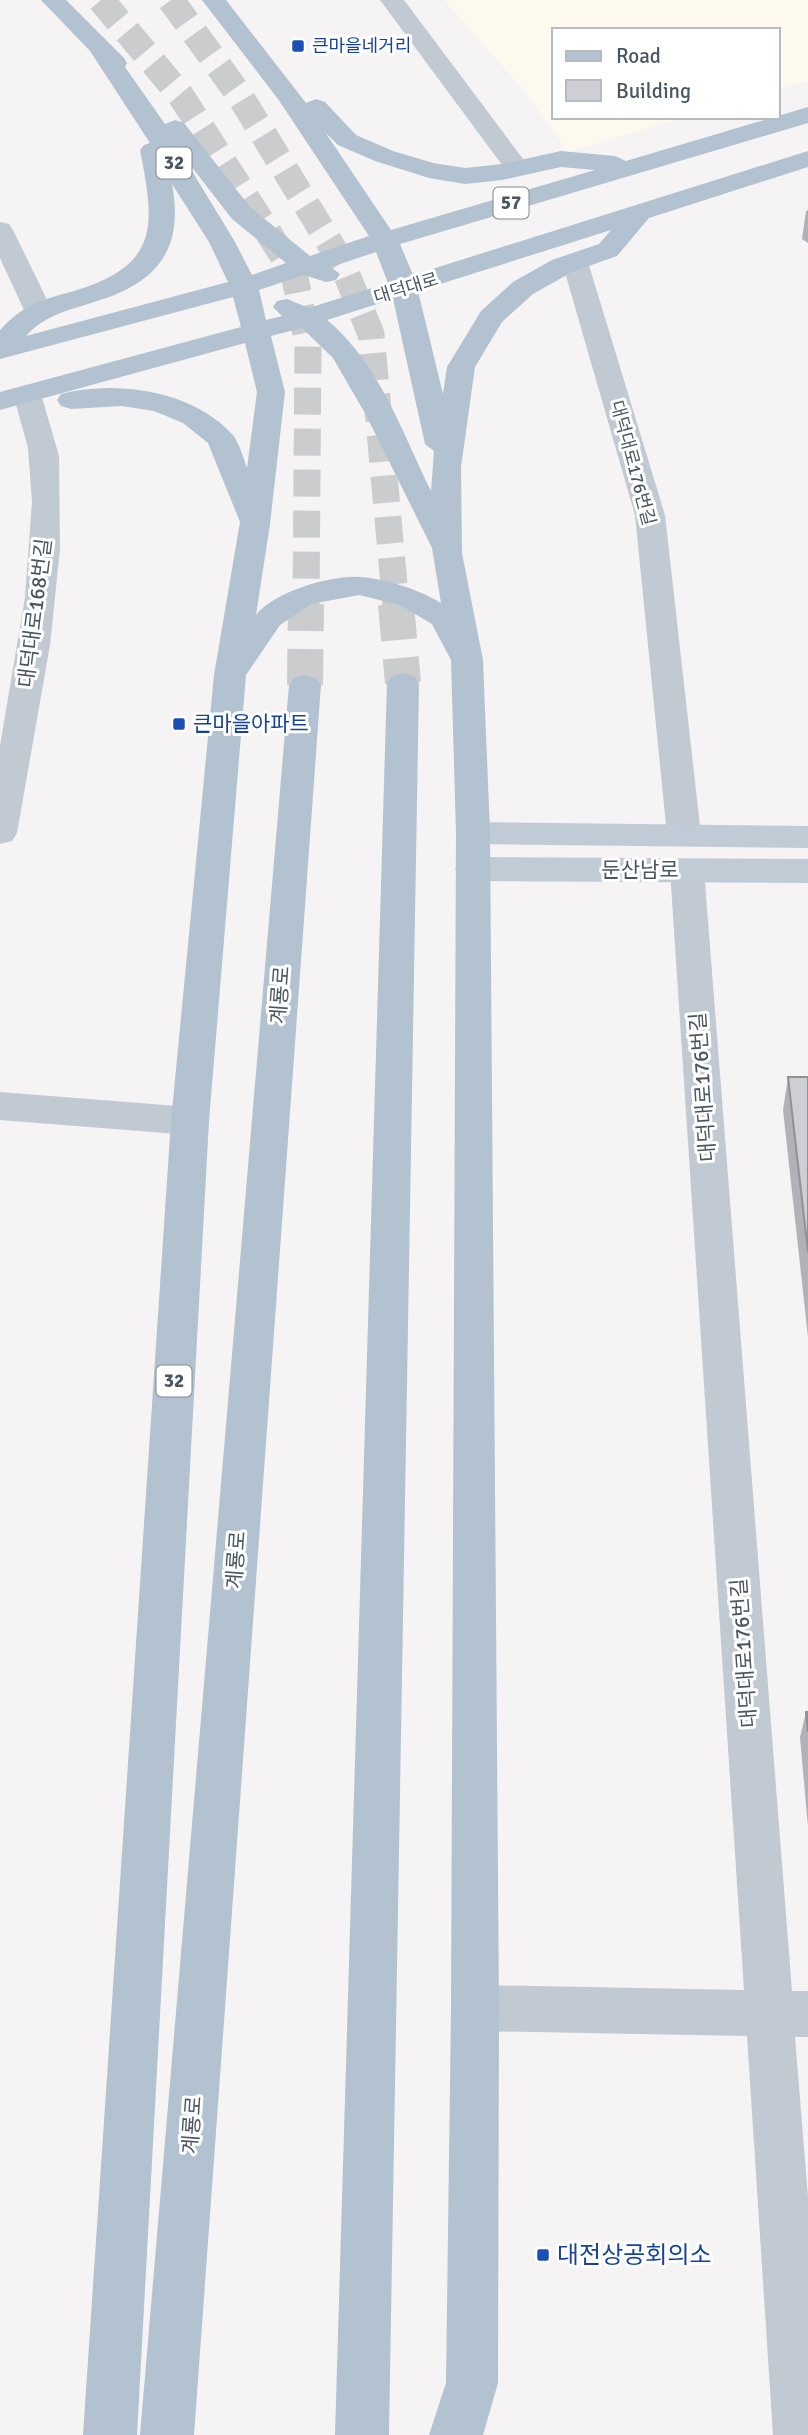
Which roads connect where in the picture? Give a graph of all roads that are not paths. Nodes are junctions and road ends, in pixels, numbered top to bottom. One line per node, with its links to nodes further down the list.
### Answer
1 (53, 0): 4 (main road, 32)
2 (214, 0): 5 (main road)
3 (392, 0): 10 (street)
4 (97, 44): 7 (main road, 32); 15 (main road)
5 (288, 94): 10 (main road); 13 (main road)
6 (808, 115): 9 (main road, 57)
7 (154, 127): 16 (main road, 32); 18 (main road)
8 (808, 159): 11 (main road, 대덕대로 / 57)
9 (638, 165): 10 (main road); 13 (main road, 57)
10 (517, 168)
11 (637, 216): 14 (main road); 17 (main road, 대덕대로 / 57)
12 (0, 230): 18 (street)
13 (385, 240): 15 (main road, 57); 17 (main road)
14 (575, 262): 24 (main road); 34 (street, 대덕대로176번길)
15 (307, 267): 16 (main road, 57); 17 (main road)
16 (244, 286): 19 (main road); 20 (main road, 32); 22 (main road)
17 (404, 288): 19 (main road, 대덕대로 / 57); 24 (main road)
18 (38, 310): 21 (main road)
19 (309, 317): 20 (main road, 대덕대로 / 57); 26 (main road)
20 (258, 332): 23 (main road, 대덕대로); 25 (main road, 32)
21 (0, 346)
22 (0, 351)
23 (13, 398): 25 (main road); 31 (street, 대덕대로168번길)
24 (446, 467): 26 (main road)
25 (255, 524): 28 (main road, 32)
26 (447, 552): 27 (main road)
27 (467, 660): 28 (main road); 33 (main road)
28 (230, 675): 37 (main road, 32)
29 (403, 682): 42 (main road)
30 (305, 685): 41 (main road, 계룡로)
31 (0, 833)
32 (808, 837): 34 (street, 둔산남로)
33 (472, 851): 34 (street, 둔산남로); 38 (main road)
34 (686, 853): 35 (street, 둔산남로); 39 (street, 대덕대로176번길)
35 (808, 871)
36 (0, 1105): 37 (street)
37 (190, 1121): 40 (main road, 32)
38 (475, 2008): 39 (street); 43 (main road)
39 (789, 2014): 44 (street, 대덕대로176번길)
40 (110, 2435)
41 (167, 2435)
42 (362, 2435)
43 (456, 2435)
44 (800, 2435)

